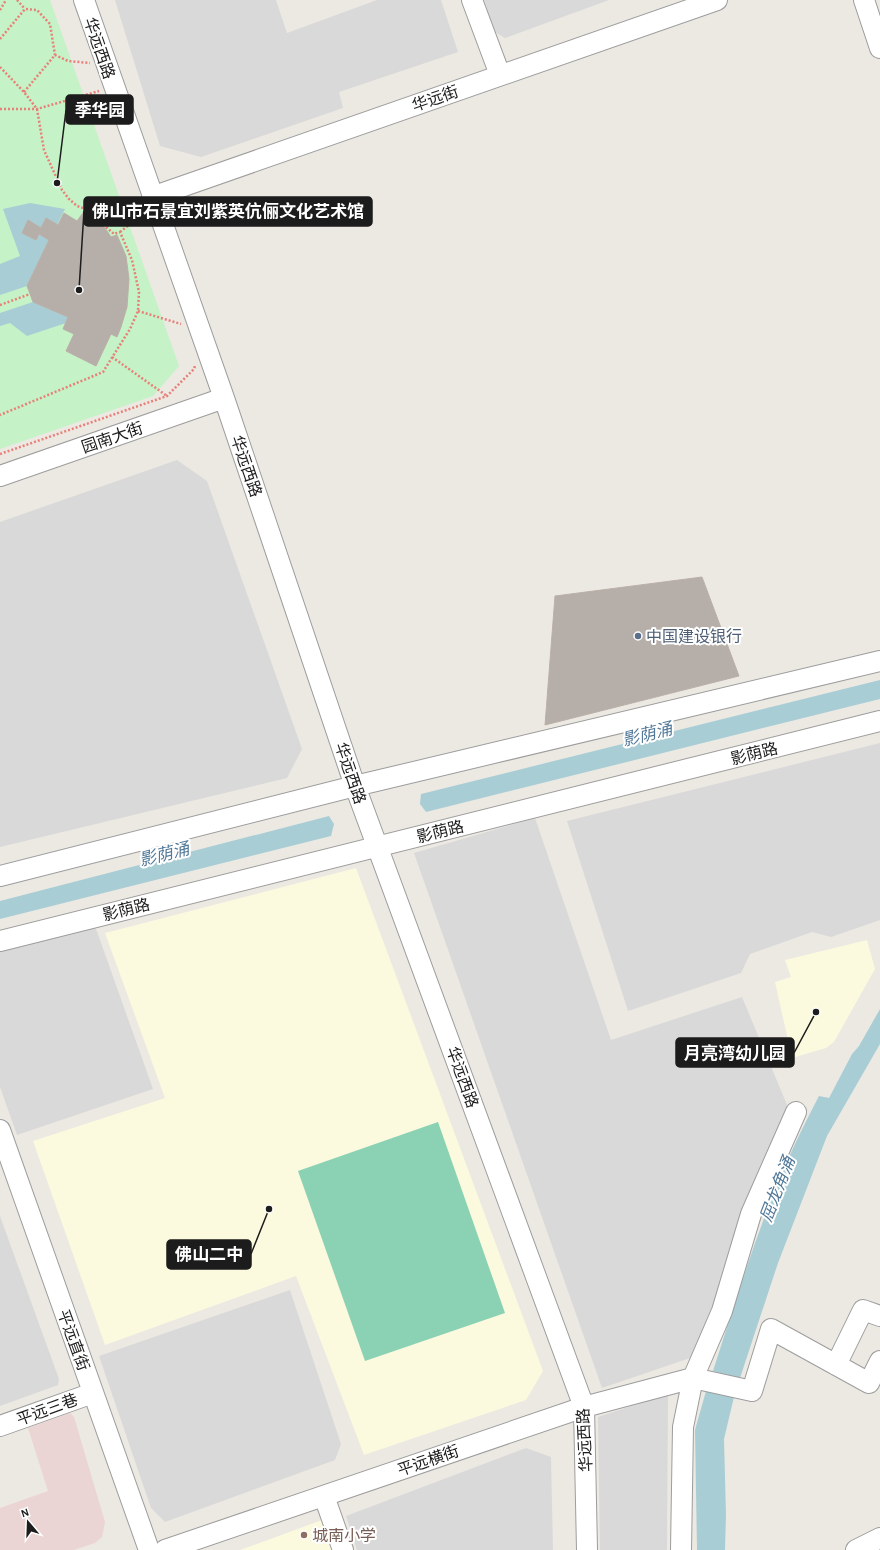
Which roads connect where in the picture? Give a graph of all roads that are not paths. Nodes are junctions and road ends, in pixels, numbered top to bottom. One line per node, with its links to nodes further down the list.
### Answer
1 (84, 0): 7 (street, 华远西路)
2 (472, 0): 6 (street)
3 (717, 0): 6 (street, 华远街)
4 (864, 0): 5 (street)
5 (880, 48)
6 (500, 76): 7 (street, 华远街)
7 (150, 204): 8 (street, 华远西路)
8 (224, 398): 9 (street, 园南大街); 12 (street, 华远西路)
9 (0, 476)
10 (880, 661): 12 (street)
11 (880, 721): 13 (street, 影荫路)
12 (355, 786): 13 (street, 华远西路); 14 (street)
13 (378, 846): 15 (street, 影荫路); 23 (street, 华远西路)
14 (0, 876)
15 (0, 941)
16 (796, 1112): 21 (street)
17 (0, 1130): 22 (street, 平远直街)
18 (880, 1316): 20 (street)
19 (880, 1361): 20 (street)
20 (836, 1365): 21 (street)
21 (693, 1378): 23 (street, 平远横街); 31 (street)
22 (93, 1393): 24 (street, 平远三巷); 27 (street, 平远直街)
23 (584, 1407): 25 (street, 平远横街); 30 (street, 华远西路)
24 (0, 1426)
25 (324, 1496): 28 (street, 平远横街); 29 (street)
26 (880, 1538): 32 (street)
27 (149, 1550)
28 (165, 1550)
29 (343, 1550)
30 (587, 1550)
31 (681, 1550)
32 (856, 1550)

